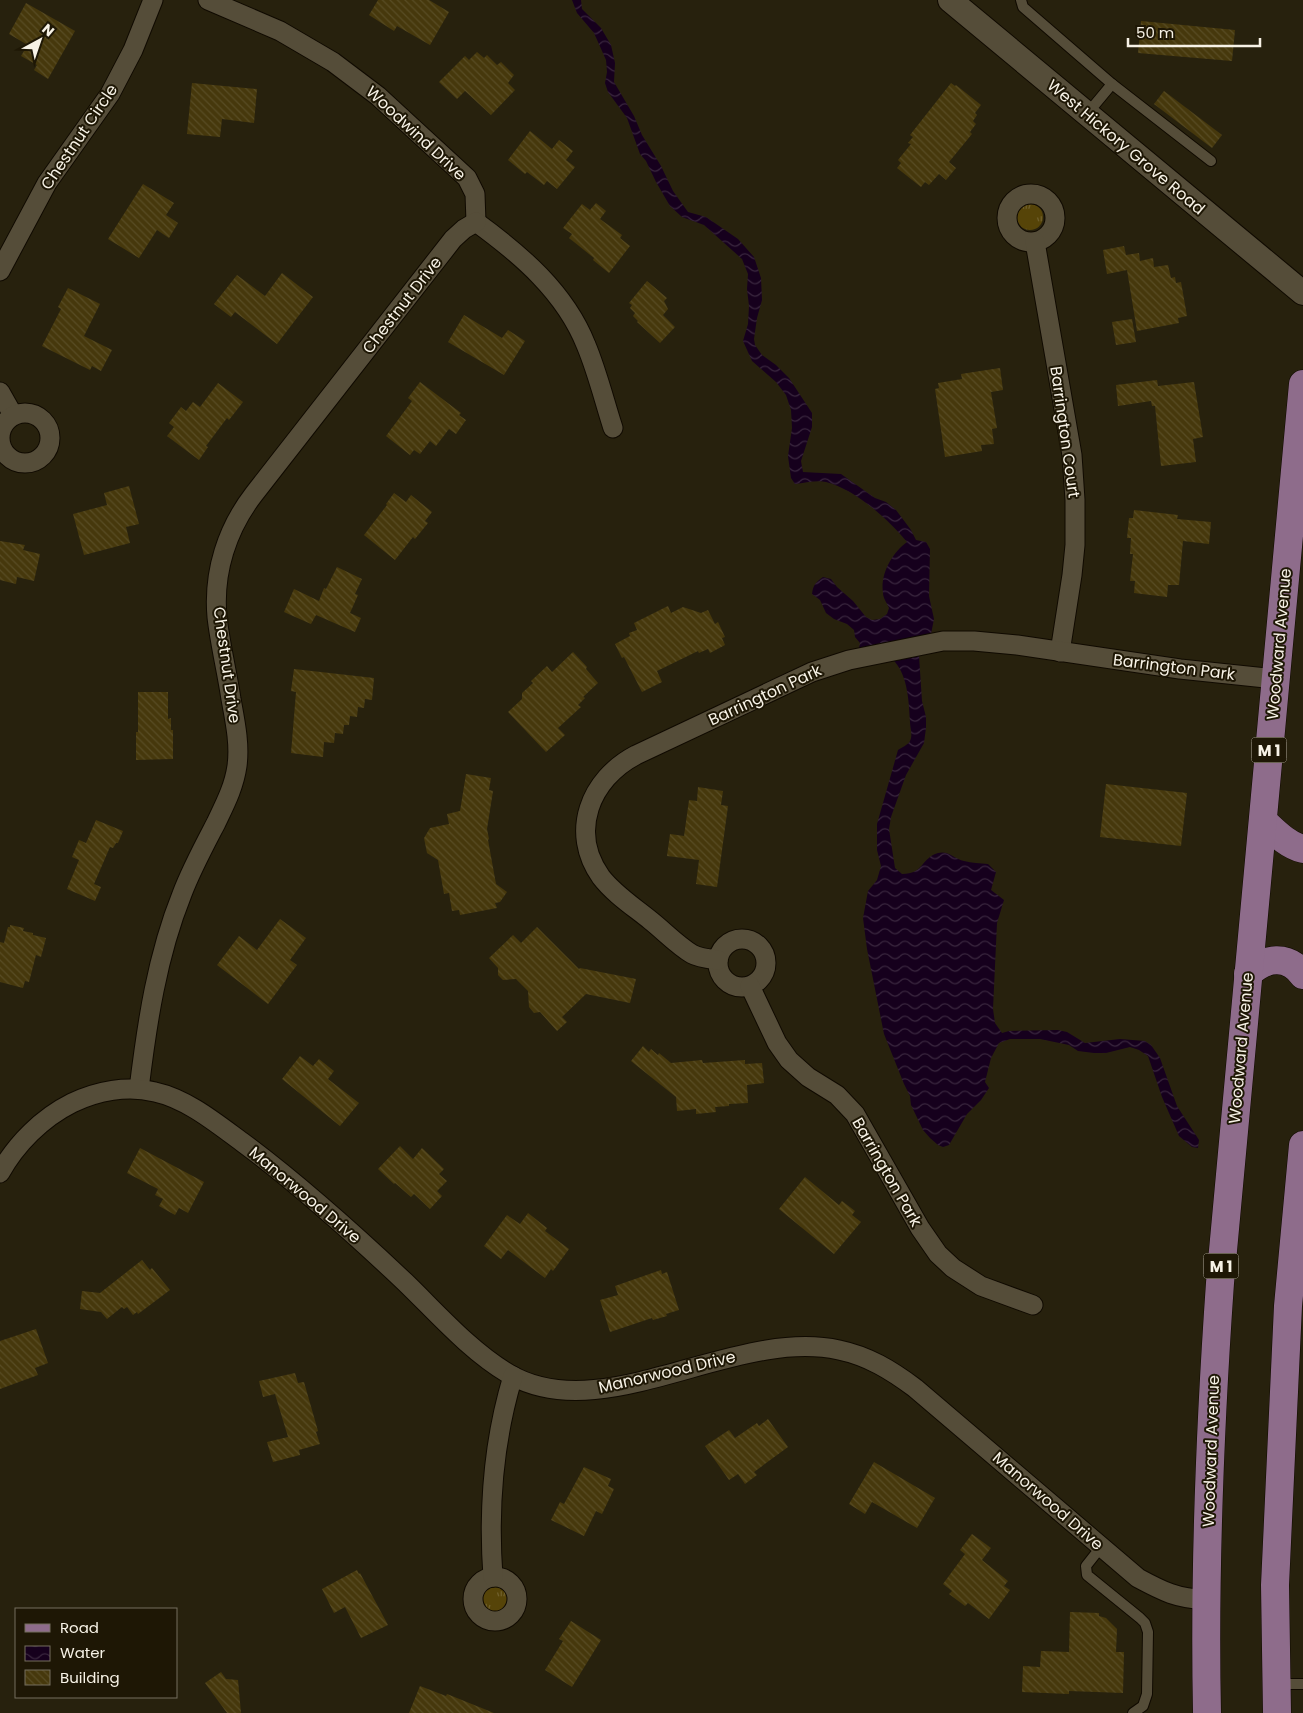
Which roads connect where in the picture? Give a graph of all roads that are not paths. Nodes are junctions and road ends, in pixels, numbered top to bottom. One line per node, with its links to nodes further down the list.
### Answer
1 (153, 0): 10 (street, Chestnut Circle)
2 (208, 0): 8 (street, Woodwind Drive)
3 (950, 0): 6 (street, West Hickory Grove Road)
4 (1021, 0): 5 (lane)
5 (1112, 84): 6 (lane); 7 (lane)
6 (1086, 114): 11 (street, West Hickory Grove Road)
7 (1211, 162)
8 (476, 222): 15 (street); 24 (street, Chestnut Drive)
9 (1035, 242): 16 (street, Barrington Court)
10 (0, 271)
11 (1303, 294)
12 (1303, 384): 17 (main road, Woodward Avenue / M 1)
13 (0, 392): 14 (street)
14 (14, 415)
15 (613, 428)
16 (1060, 652): 17 (street, Barrington Park); 20 (street, Barrington Park)
17 (1276, 679): 18 (main road, Woodward Avenue / M 1)
18 (1262, 821): 19 (main road); 21 (main road, Woodward Avenue / M 1)
19 (1303, 849)
20 (718, 960): 23 (street); 23 (street)
21 (1248, 974): 22 (main road); 31 (main road, Woodward Avenue / M 1)
22 (1303, 975)
23 (750, 986): 27 (street, Barrington Park)
24 (139, 1089): 26 (street, Manorwood Drive); 28 (street, Manorwood Drive)
25 (1303, 1145): 32 (main road)
26 (0, 1174)
27 (1033, 1304)
28 (513, 1376): 29 (street, Manorwood Drive); 30 (street)
29 (1101, 1547): 31 (street, Manorwood Drive); 33 (lane)
30 (493, 1577)
31 (1206, 1600): 34 (main road, Woodward Avenue / M 1)
32 (1290, 1684): 35 (main road)
33 (1133, 1713)
34 (1207, 1713)
35 (1278, 1713)

